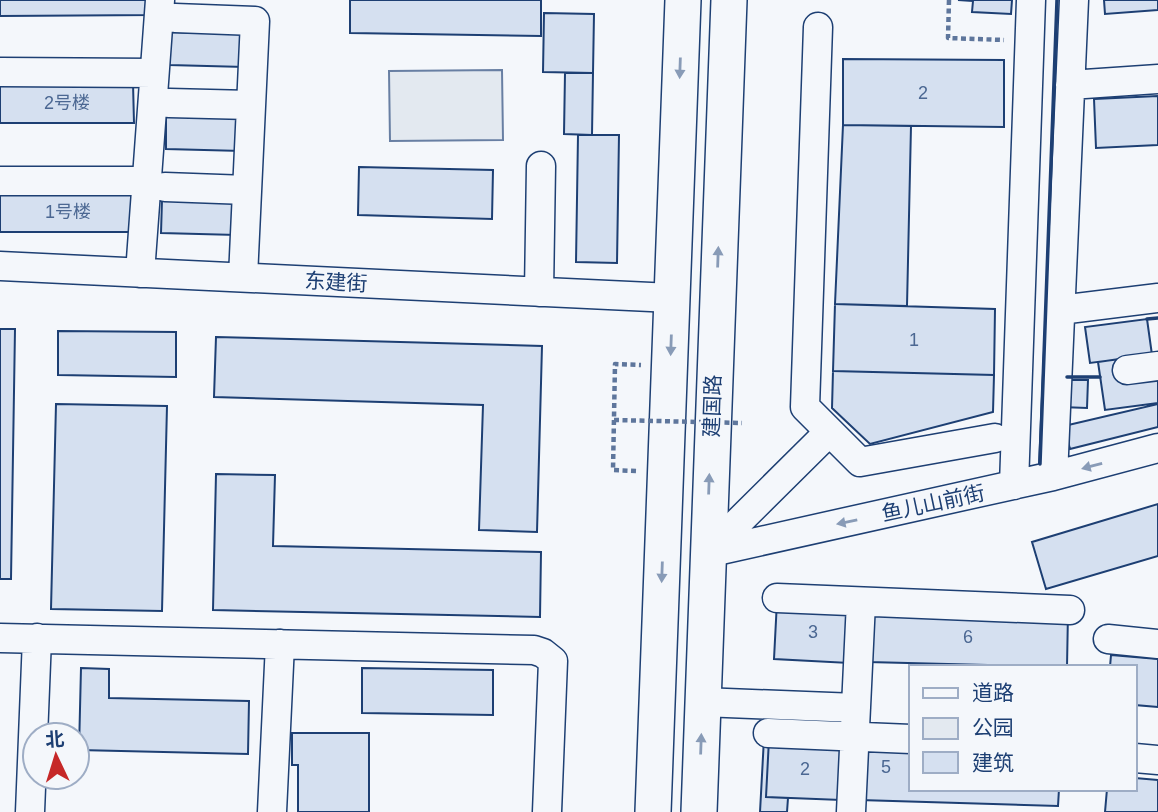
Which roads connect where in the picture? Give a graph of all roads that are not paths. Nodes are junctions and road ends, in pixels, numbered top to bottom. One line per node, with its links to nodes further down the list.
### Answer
1 (683, 0): 21 (main road, 建国路, one-way to 21)
2 (729, 0): 31 (main road, 建国路, one-way to 2)
3 (1031, 0): 30 (street)
4 (1074, 0): 10 (street)
5 (167, 9): 8 (street); 12 (street)
6 (818, 27): 26 (street)
7 (0, 72): 8 (street)
8 (154, 73): 15 (street)
9 (1158, 79): 10 (street)
10 (1070, 85): 23 (street)
11 (169, 103): 12 (street)
12 (250, 105): 16 (street)
13 (541, 166): 20 (street)
14 (0, 181): 15 (street)
15 (156, 184): 16 (street); 18 (street)
16 (247, 190): 19 (street)
17 (0, 266): 18 (street, 东建街)
18 (140, 273): 19 (street, 东建街)
19 (243, 277): 20 (street, 东建街)
20 (539, 292): 21 (street, 东建街)
21 (672, 298): 50 (main road, 建国路, one-way to 50)
22 (1158, 298): 23 (street)
23 (1060, 310): 29 (street)
24 (1158, 366): 25 (street)
25 (1127, 370)
26 (829, 432): 27 (street); 31 (street)
27 (995, 438)
28 (1158, 448): 29 (street, 鱼儿山前街, one-way to 29)
29 (1053, 476): 30 (street, 鱼儿山前街)
30 (1014, 485): 31 (street, 鱼儿山前街, one-way to 31)
31 (707, 553): 40 (main road, 建国路)
32 (777, 598): 33 (street)
33 (861, 601): 34 (street); 41 (street)
34 (1070, 610)
35 (0, 638): 36 (street)
36 (37, 638): 38 (street); 47 (street)
37 (1108, 639): 39 (street)
38 (280, 644): 48 (street); 49 (street)
39 (1158, 644)
40 (702, 702): 41 (street); 51 (main road, 建国路, one-way to 40)
41 (856, 708): 43 (street)
42 (768, 733): 43 (street)
43 (855, 737): 44 (street); 52 (street)
44 (909, 739)
45 (1137, 758): 46 (street)
46 (1158, 760)
47 (30, 812)
48 (272, 812)
49 (547, 812)
50 (653, 812)
51 (699, 812)
52 (850, 812)

